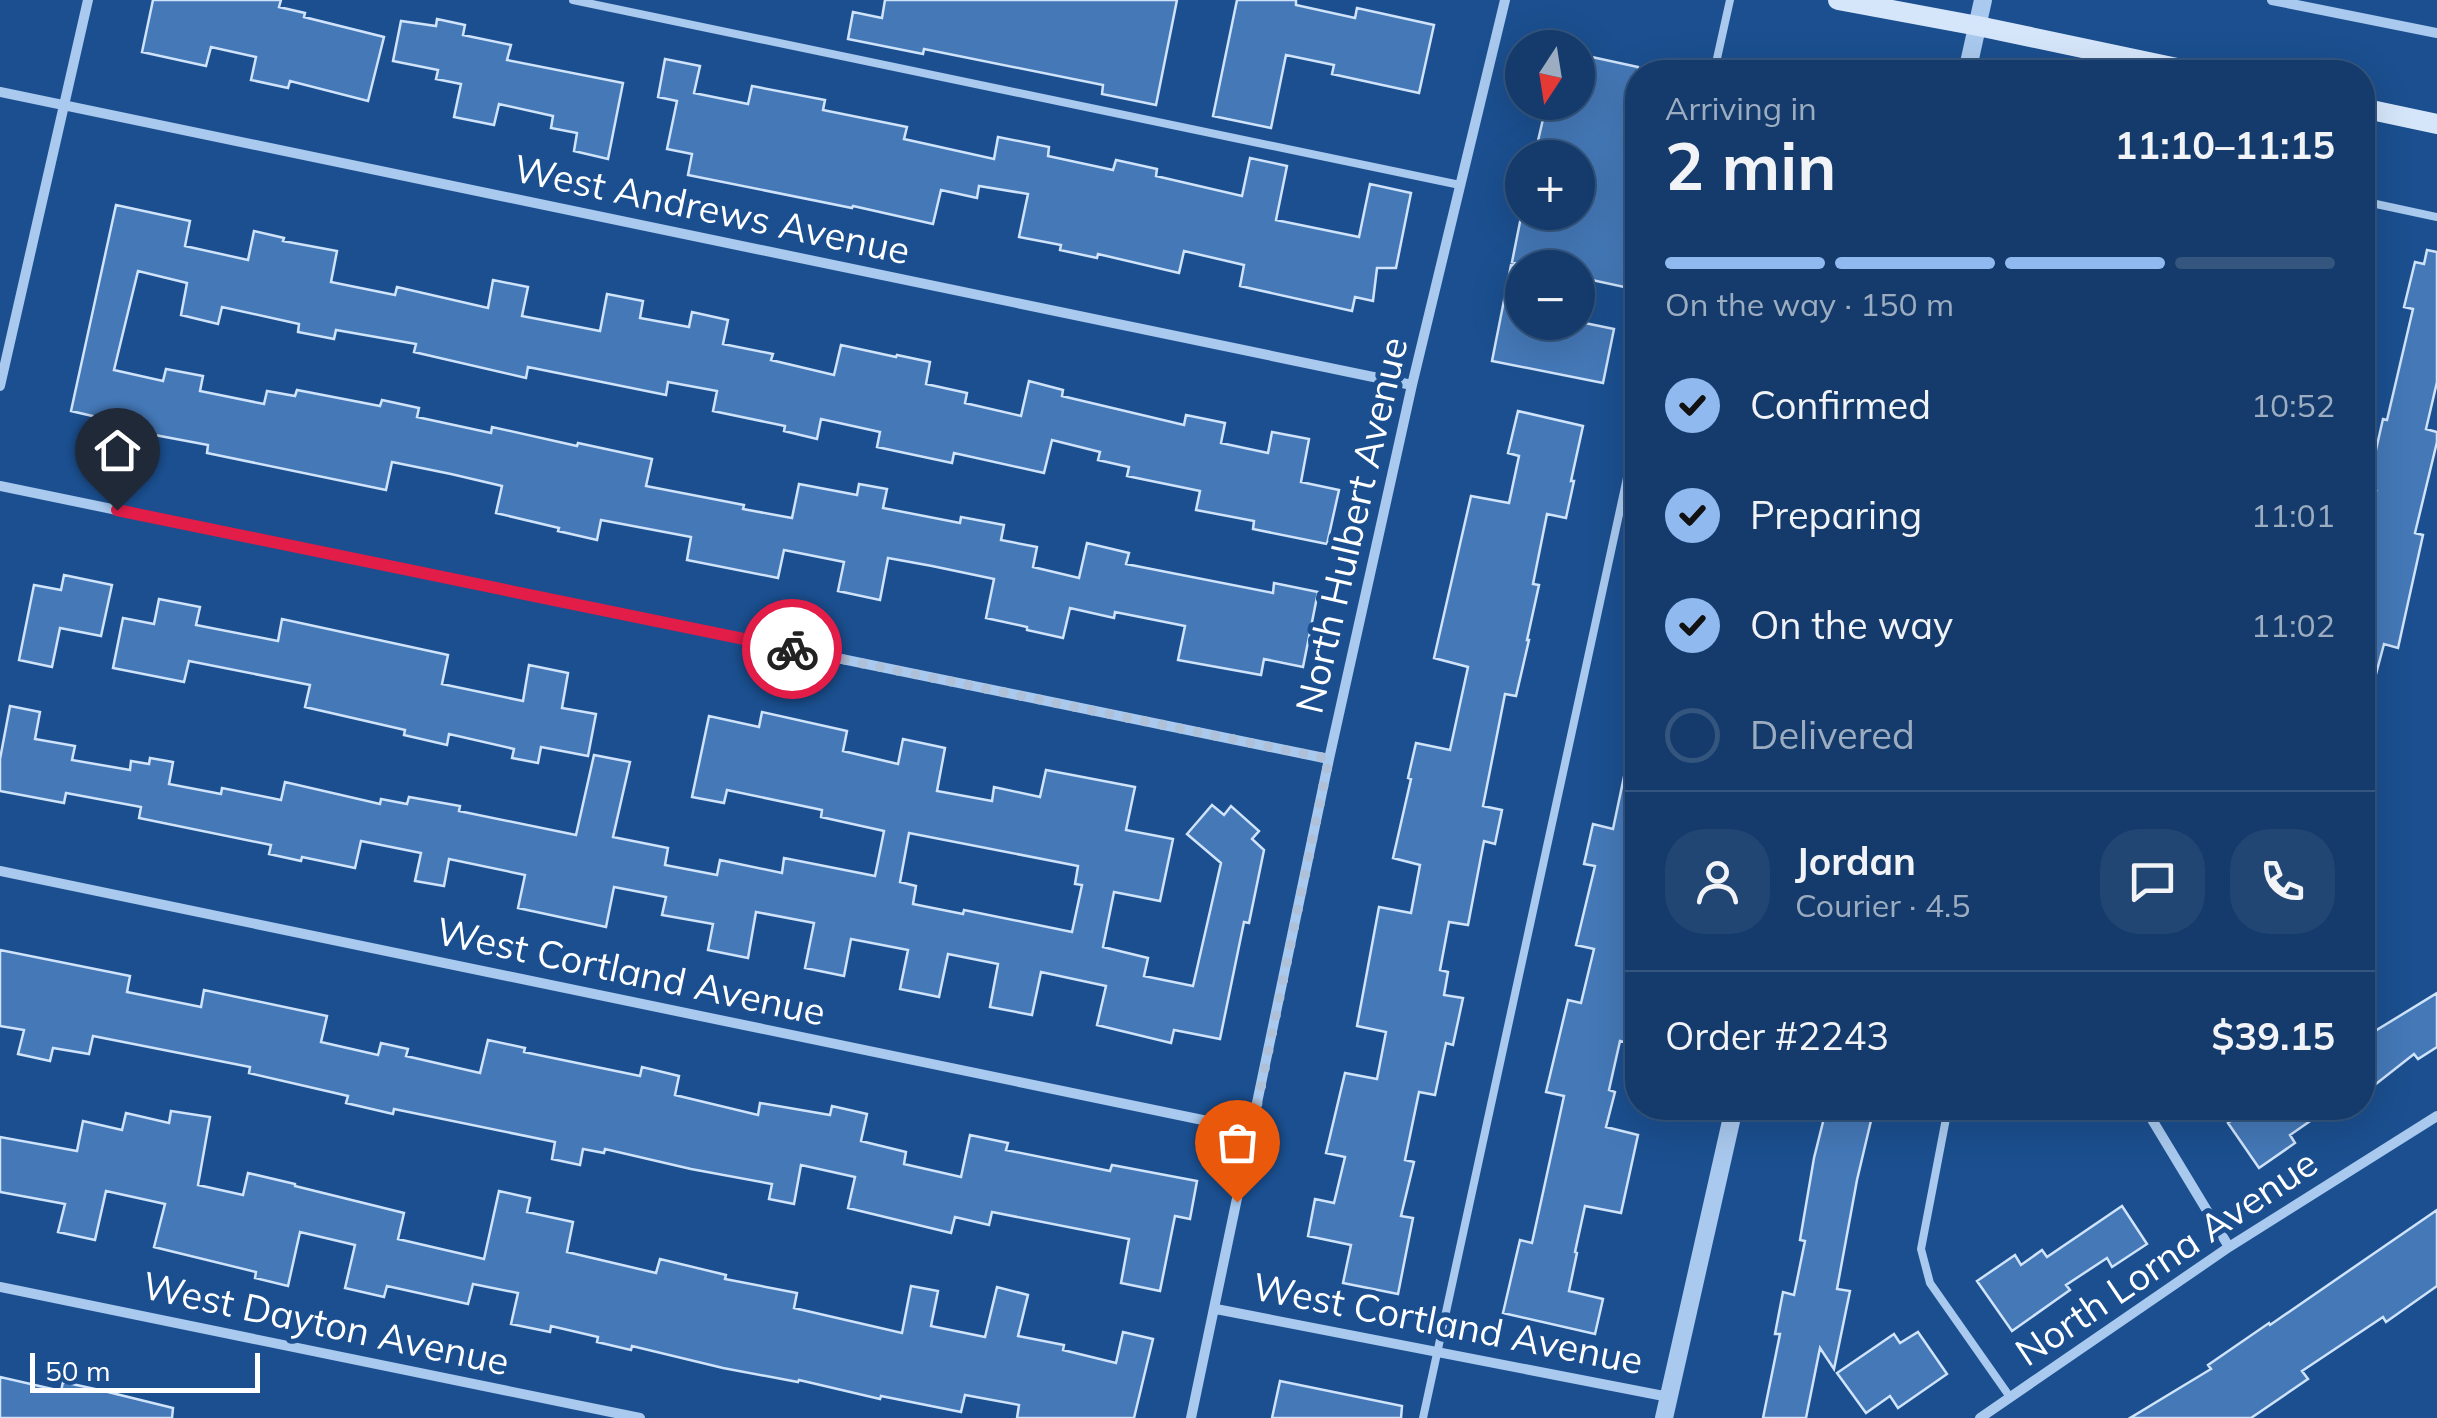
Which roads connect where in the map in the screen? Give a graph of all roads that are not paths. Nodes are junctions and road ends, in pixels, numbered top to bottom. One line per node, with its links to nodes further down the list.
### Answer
1 (88, 0): 14 (street)
2 (573, 0): 17 (lane)
3 (1505, 0): 17 (street, North Hulbert Avenue)
4 (1730, 0): 10 (lane)
5 (1838, 0): 8 (main road)
6 (1983, 0): 8 (street)
7 (2272, 0): 9 (street)
8 (1978, 26): 11 (street); 12 (main road)
9 (2437, 33)
10 (1717, 60)
11 (1970, 60)
12 (2139, 60)
13 (0, 92): 14 (street, West Andrews Avenue)
14 (63, 105): 20 (street); 21 (street, West Andrews Avenue)
15 (2375, 111): 16 (main road)
16 (2437, 124)
17 (1460, 185): 21 (street, North Hulbert Avenue)
18 (2375, 204): 19 (lane)
19 (2437, 216)
20 (5, 337): 22 (street)
21 (1412, 385): 25 (street, North Hulbert Avenue)
22 (0, 386)
23 (0, 486): 25 (street)
24 (1625, 488): 35 (lane)
25 (1329, 759): 31 (street, North Hulbert Avenue)
26 (0, 871): 31 (street, West Cortland Avenue)
27 (2437, 1116): 32 (street, North Lorna Avenue)
28 (1731, 1120): 36 (street)
29 (1946, 1120): 37 (lane)
30 (2152, 1120): 32 (street)
31 (1251, 1130): 34 (street, North Hulbert Avenue)
32 (2229, 1247): 37 (street, North Lorna Avenue)
33 (0, 1287): 38 (street, West Dayton Avenue)
34 (1216, 1309): 35 (street, West Cortland Avenue); 39 (street, North Hulbert Avenue)
35 (1438, 1352): 36 (street, West Cortland Avenue); 40 (lane)
36 (1669, 1396): 41 (street)
37 (2010, 1397): 42 (street, North Lorna Avenue)
38 (640, 1418)
39 (1192, 1418)
40 (1423, 1418)
41 (1664, 1418)
42 (1980, 1418)

